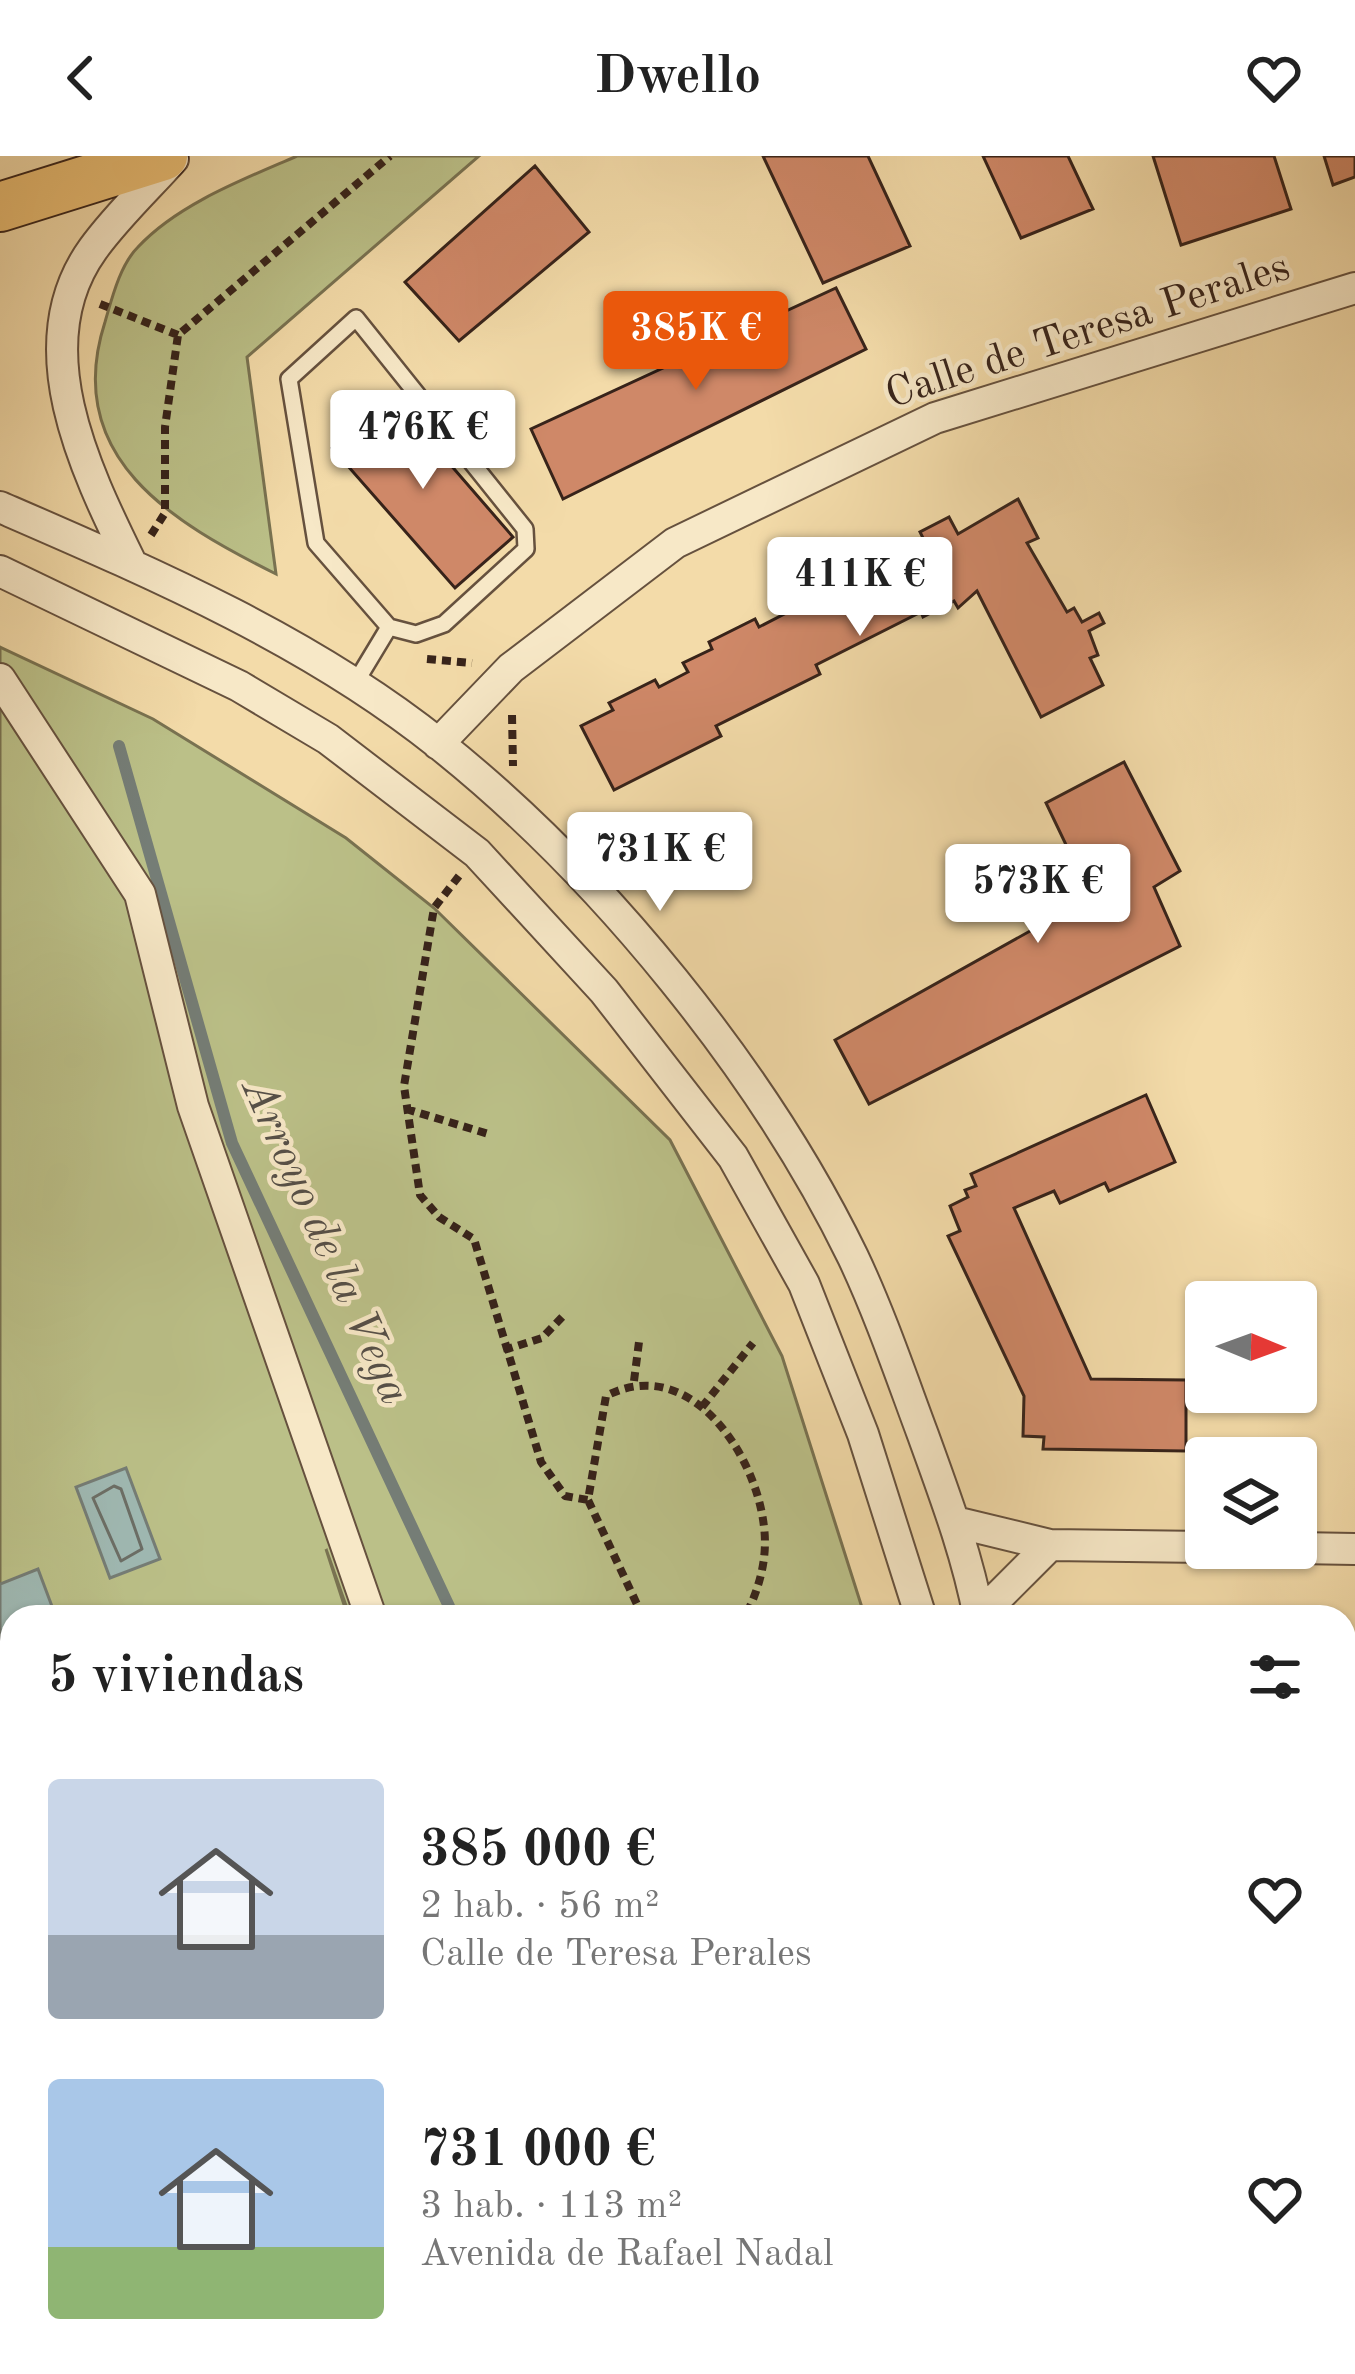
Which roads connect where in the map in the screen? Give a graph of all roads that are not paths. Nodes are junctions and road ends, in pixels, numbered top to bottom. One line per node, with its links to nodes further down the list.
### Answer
1 (163, 156): 3 (main road)
2 (176, 156): 6 (street)
3 (13, 203)
4 (1355, 288): 11 (street, Calle de Teresa Perales)
5 (0, 507): 6 (street)
6 (132, 565): 10 (street)
7 (0, 572): 18 (street)
8 (389, 627): 8 (lane); 10 (lane)
9 (0, 679): 17 (street)
10 (354, 685): 11 (street)
11 (438, 743): 12 (street)
12 (955, 1522): 13 (street); 19 (street)
13 (1050, 1545): 14 (street); 20 (street)
14 (1185, 1547)
15 (1317, 1548): 16 (street)
16 (1355, 1549)
17 (367, 1605)
18 (917, 1605)
19 (976, 1605)
20 (991, 1605)

